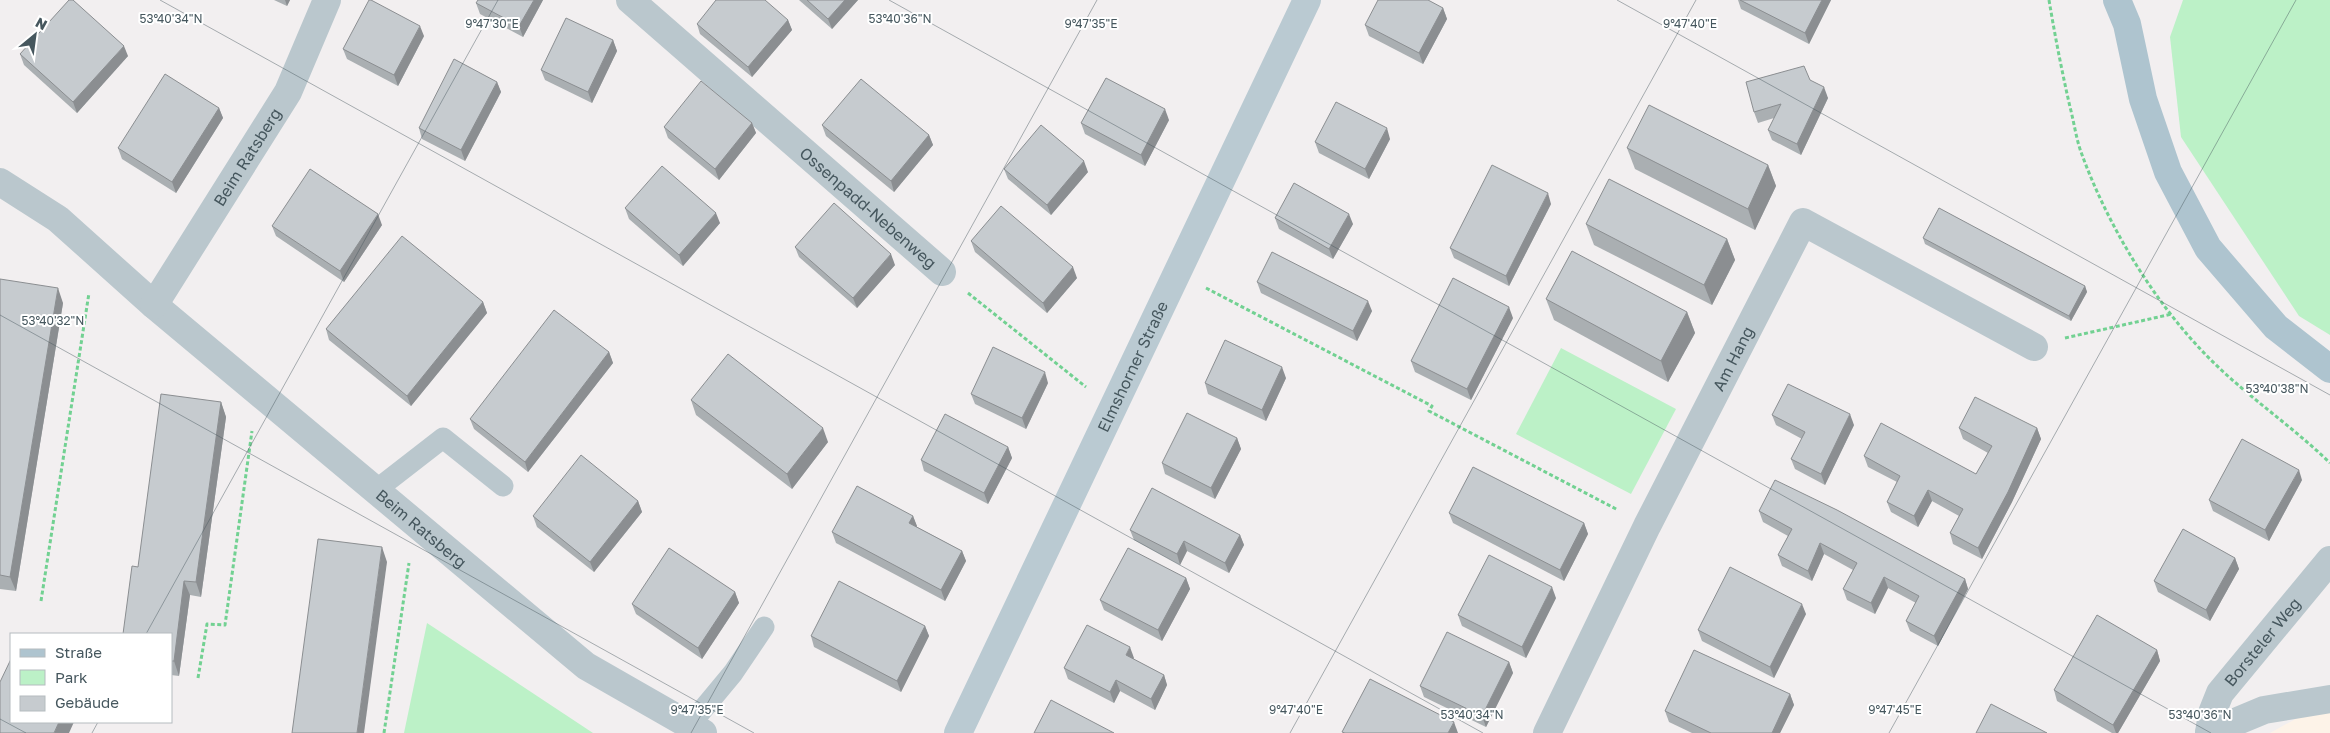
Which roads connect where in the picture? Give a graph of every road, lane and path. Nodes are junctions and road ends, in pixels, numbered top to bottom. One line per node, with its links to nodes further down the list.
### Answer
1 (327, 0): 11 (street, Beim Ratsberg)
2 (630, 0): 6 (street, Ossenpadd-Nebenweg)
3 (1308, 0): 10 (main road, Elmshorner Straße)
4 (2049, 0): 12 (path)
5 (2126, 8): 14 (main road)
6 (657, 9): 9 (street, Ossenpadd-Nebenweg)
7 (0, 182): 8 (street, Beim Ratsberg)
8 (96, 253): 11 (street, Beim Ratsberg); 23 (path)
9 (942, 272): 16 (path, Ossenpadd-Nebenweg)
10 (1177, 273): 16 (main road, Elmshorner Straße); 21 (path)
11 (154, 305): 15 (street, Beim Ratsberg)
12 (2172, 314): 13 (path); 17 (path)
13 (2034, 347): 21 (street, Am Hang)
14 (2330, 369)
15 (257, 392): 19 (street, Beim Ratsberg); 25 (path)
16 (1112, 410): 29 (main road, Elmshorner Straße)
17 (2330, 463)
18 (503, 486): 19 (lane)
19 (376, 490): 20 (street, Beim Ratsberg)
20 (414, 522): 27 (street, Beim Ratsberg); 28 (path)
21 (1647, 526): 30 (street, Am Hang)
22 (2330, 560): 26 (street, Borsteler Weg)
23 (41, 601)
24 (764, 627): 27 (lane)
25 (198, 678)
26 (2330, 699)
27 (696, 729)
28 (384, 733)
29 (958, 733)
30 (1547, 733)

